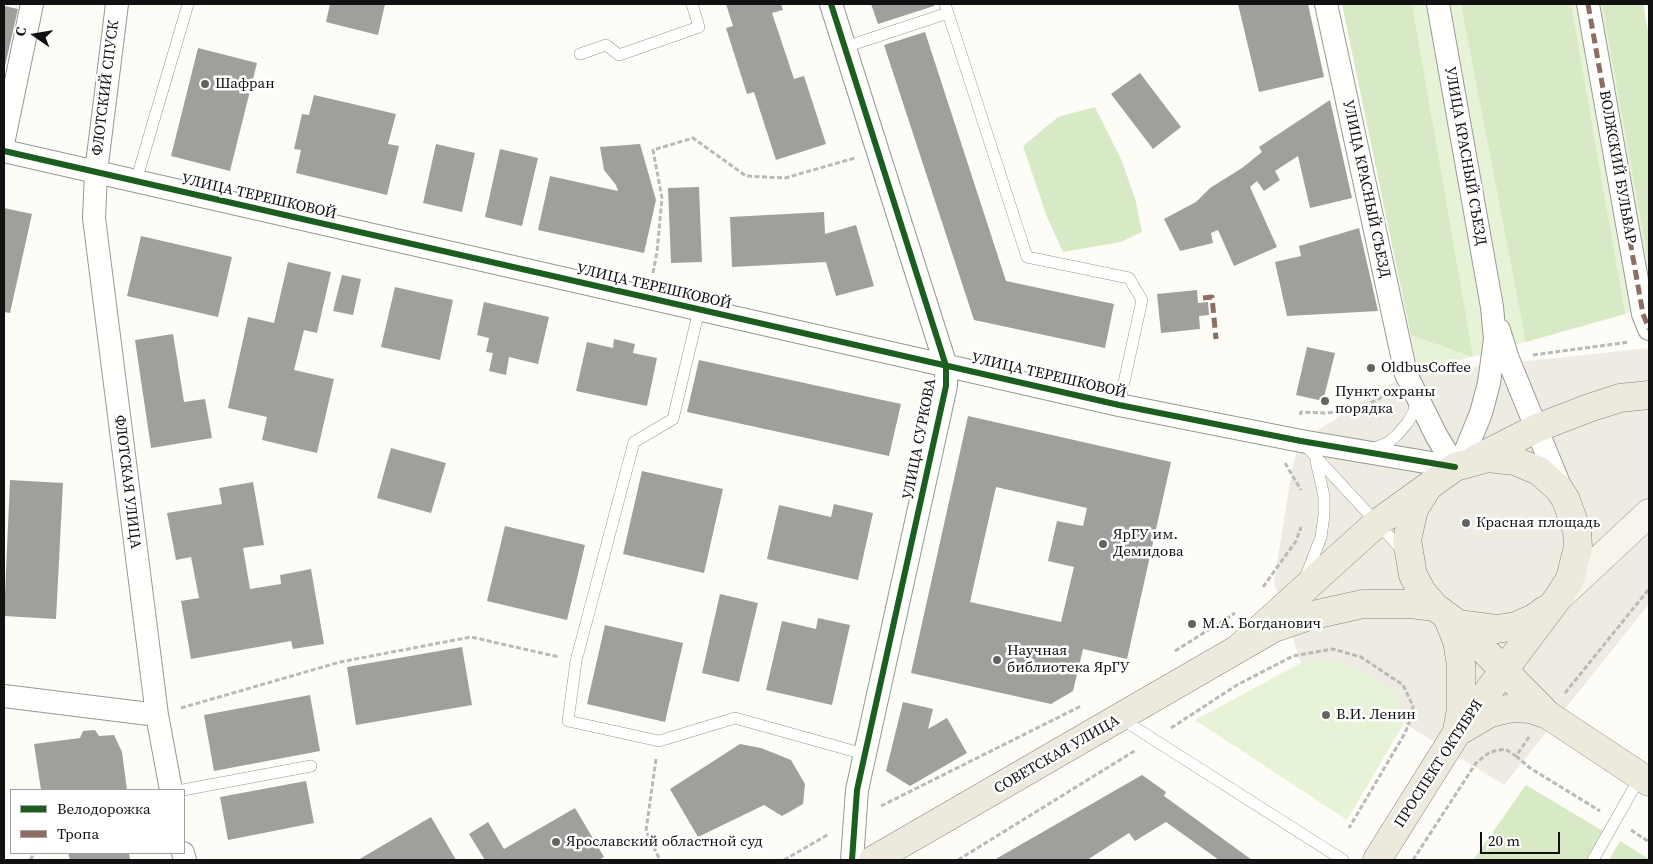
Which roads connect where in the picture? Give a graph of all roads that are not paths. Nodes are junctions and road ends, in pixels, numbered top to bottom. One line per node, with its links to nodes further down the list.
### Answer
1 (32, 4): 12 (street)
2 (117, 4): 14 (street, ФЛОТСКИЙ СПУСК)
3 (188, 4): 15 (lane)
4 (692, 4): 11 (lane)
5 (831, 4): 10 (street, УЛИЦА СУРКОВА)
6 (1326, 4): 22 (street, УЛИЦА КРАСНЫЙ СЪЕЗД)
7 (1438, 4): 16 (street, УЛИЦА КРАСНЫЙ СЪЕЗД)
8 (1588, 4): 18 (street, ВОЛЖСКИЙ БУЛЬВАР)
9 (947, 8): 10 (lane); 24 (lane)
10 (845, 47): 19 (street, УЛИЦА СУРКОВА)
11 (580, 54)
12 (4, 139)
13 (4, 151): 14 (street, УЛИЦА ТЕРЕШКОВОЙ)
14 (96, 172): 15 (street, УЛИЦА ТЕРЕШКОВОЙ); 41 (street, ФЛОТСКАЯ УЛИЦА)
15 (136, 182): 17 (street, УЛИЦА ТЕРЕШКОВОЙ)
16 (1492, 307): 25 (street); 29 (street)
17 (699, 310): 19 (street, УЛИЦА ТЕРЕШКОВОЙ); 45 (lane)
18 (1649, 329)
19 (946, 366): 24 (street, УЛИЦА ТЕРЕШКОВОЙ); 45 (street, УЛИЦА СУРКОВА)
20 (1649, 387): 23 (street)
21 (1649, 395): 23 (main road)
22 (1416, 396): 27 (lane); 29 (street)
23 (1620, 398): 25 (main road)
24 (1119, 405): 26 (street, УЛИЦА ТЕРЕШКОВОЙ)
25 (1537, 428): 29 (main road); 31 (street)
26 (1301, 441): 27 (street); 28 (lane)
27 (1361, 451): 29 (street)
28 (1316, 459): 33 (lane); 35 (lane)
29 (1465, 463): 30 (main road); 31 (main road)
30 (1432, 483): 33 (main road); 34 (main road)
31 (1566, 500): 36 (main road)
32 (1649, 513): 36 (street)
33 (1376, 524): 34 (lane); 35 (main road)
34 (1408, 556): 37 (main road)
35 (1299, 592): 38 (main road)
36 (1554, 602): 37 (main road); 39 (main road)
37 (1446, 615): 38 (main road); 39 (main road); 44 (main road)
38 (1240, 647): 43 (main road, СОВЕТСКАЯ УЛИЦА)
39 (1504, 670): 42 (main road); 44 (main road, ПРОСПЕКТ ОКТЯБРЯ)
40 (4, 696): 41 (street)
41 (157, 715): 48 (street, ФЛОТСКАЯ УЛИЦА)
42 (1548, 715): 44 (main road); 47 (main road)
43 (1120, 718): 51 (main road, СОВЕТСКАЯ УЛИЦА); 52 (lane)
44 (1456, 734): 53 (main road, ПРОСПЕКТ ОКТЯБРЯ)
45 (864, 754): 50 (street, УЛИЦА СУРКОВА)
46 (311, 766): 49 (lane)
47 (1645, 779): 54 (lane)
48 (171, 789)
49 (185, 790)
50 (852, 860)
51 (873, 860)
52 (1343, 860)
53 (1377, 860)
54 (1593, 860)

